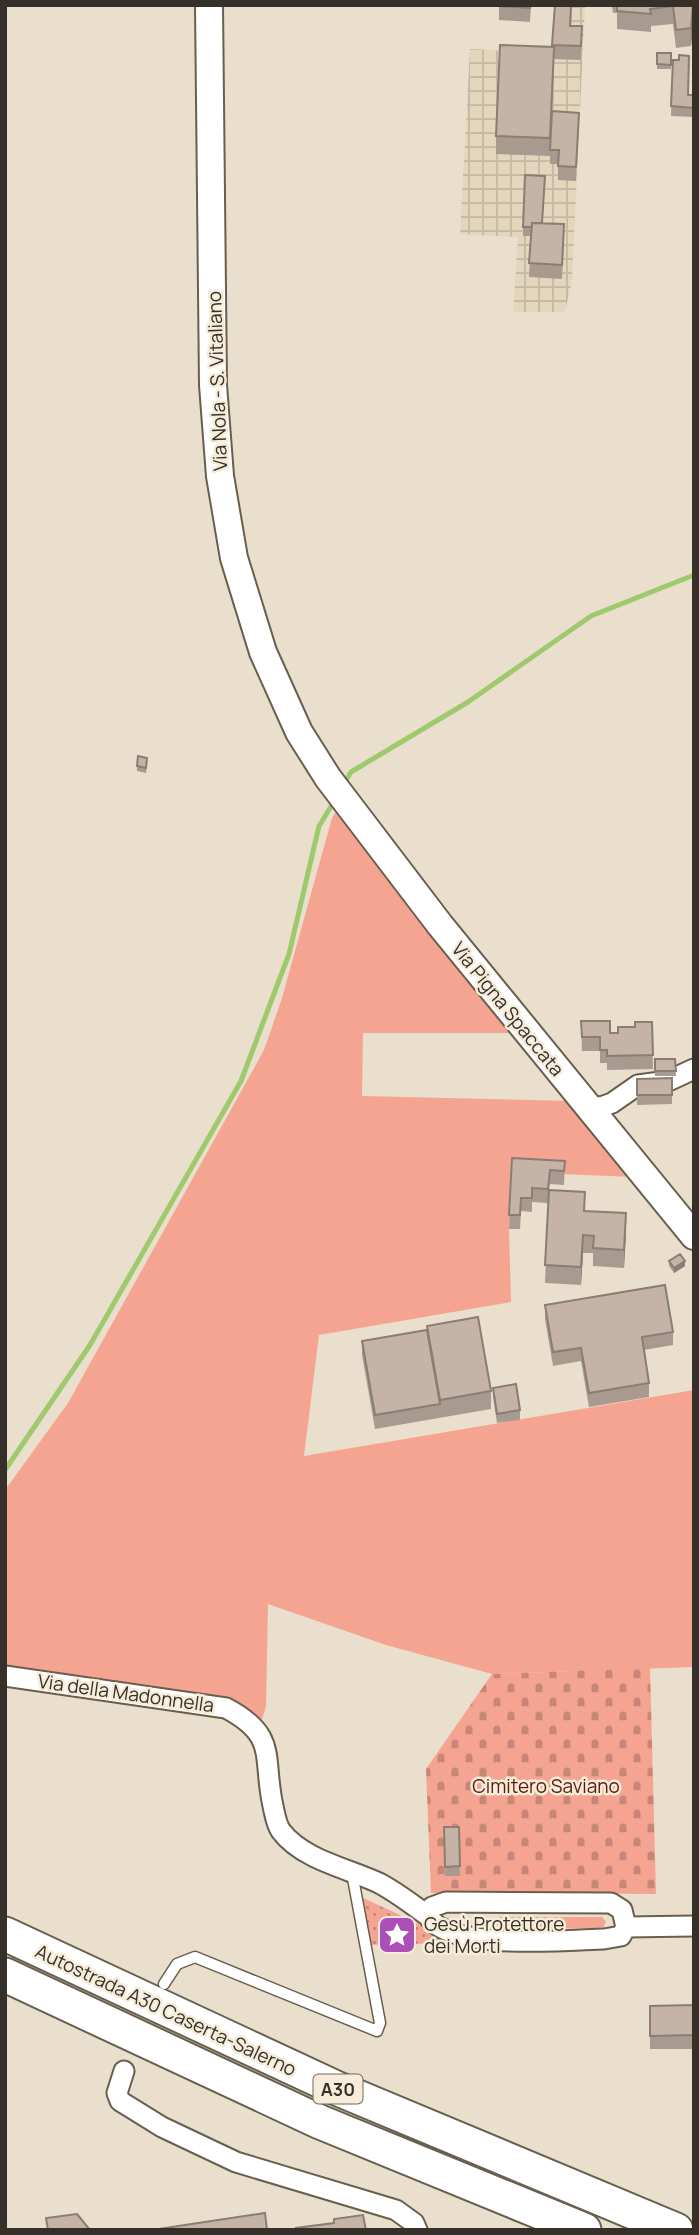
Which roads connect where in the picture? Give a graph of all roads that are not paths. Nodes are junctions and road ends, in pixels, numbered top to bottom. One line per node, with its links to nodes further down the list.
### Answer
1 (209, 5): 2 (main road, Via Nola - S. Vitaliano)
2 (328, 778): 4 (main road, Via Pigna Spaccata)
3 (694, 1069): 4 (street)
4 (587, 1106): 5 (main road, Via Pigna Spaccata)
5 (694, 1236)
6 (5, 1676): 7 (street, Via della Madonnella)
7 (352, 1873): 8 (street, Via della Madonnella); 13 (lane)
8 (428, 1916): 10 (street, Via della Madonnella); 10 (street)
9 (694, 1926): 10 (street, Via della Madonnella)
10 (626, 1927)
11 (5, 1934): 17 (highway, Autostrada A30 Caserta-Salerno / A30)
12 (5, 1975): 16 (highway, Autostrada A30 Caserta-Salerno / A30)
13 (164, 1984)
14 (124, 2071): 15 (street)
15 (417, 2230)
16 (583, 2230)
17 (676, 2230)

